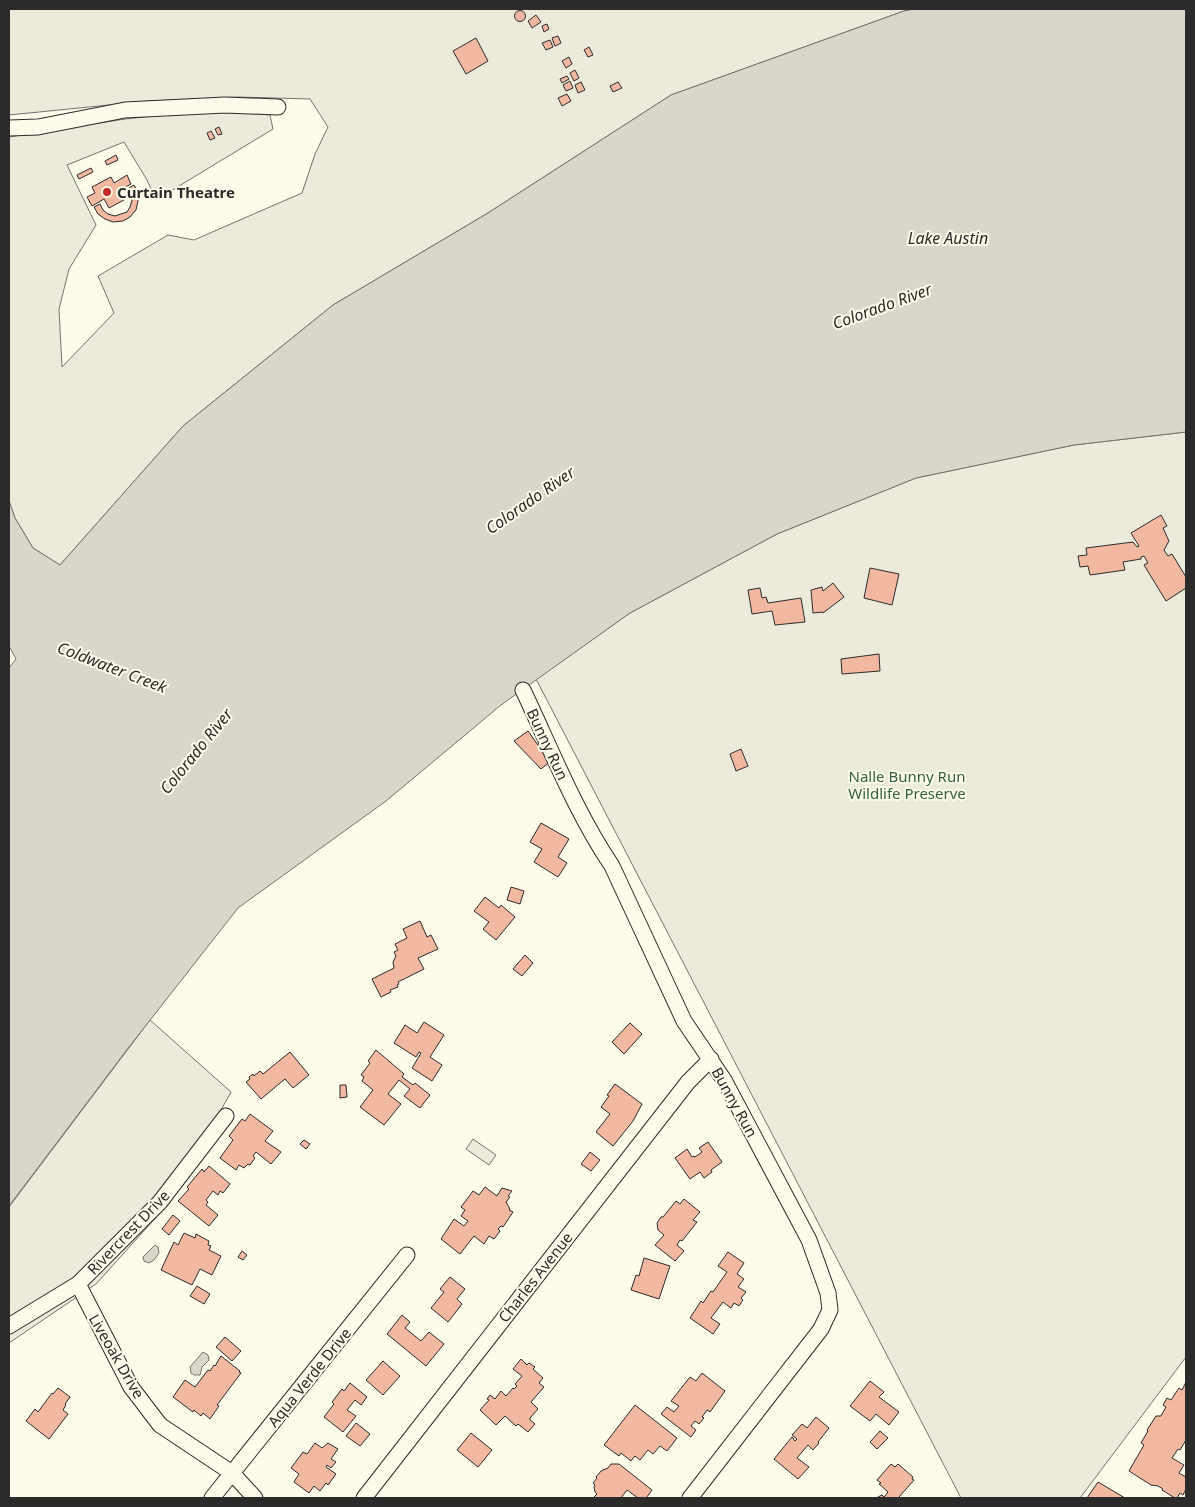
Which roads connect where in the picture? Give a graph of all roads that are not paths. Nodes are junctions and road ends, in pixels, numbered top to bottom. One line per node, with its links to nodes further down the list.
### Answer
1 (278, 108): 2 (street)
2 (9, 128)
3 (523, 690): 4 (street, Bunny Run)
4 (711, 1060): 12 (street, Charles Avenue); 13 (street, Bunny Run)
5 (226, 1116): 7 (street, Rivercrest Drive)
6 (407, 1255): 9 (street, Aqua Verde Drive)
7 (78, 1284): 8 (street, Rivercrest Drive); 9 (street, Liveoak Drive)
8 (9, 1326)
9 (232, 1474): 10 (street, Aqua Verde Drive); 11 (street, Liveoak Drive)
10 (212, 1498)
11 (254, 1498)
12 (364, 1498)
13 (690, 1498)

